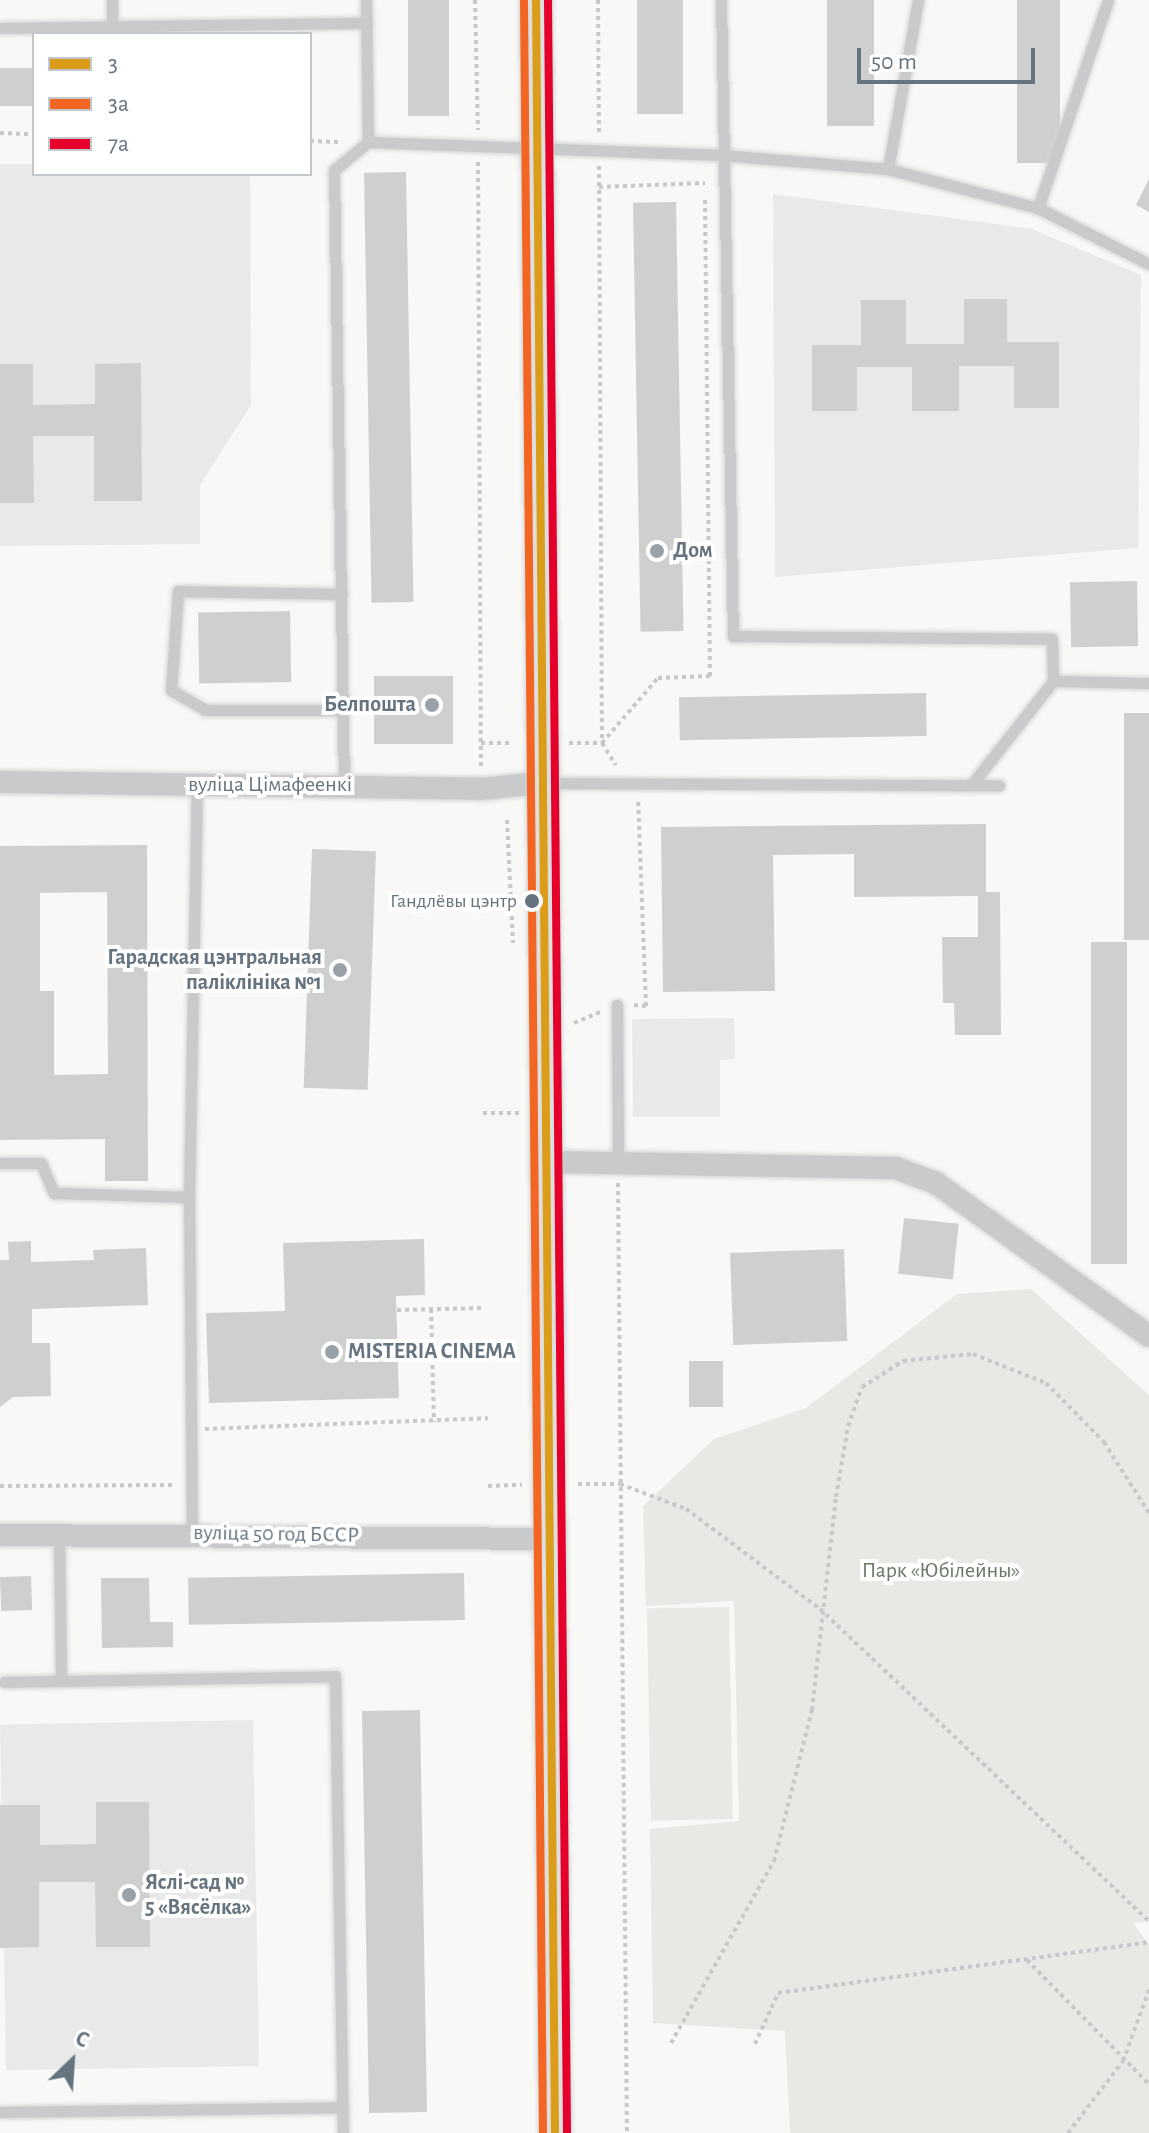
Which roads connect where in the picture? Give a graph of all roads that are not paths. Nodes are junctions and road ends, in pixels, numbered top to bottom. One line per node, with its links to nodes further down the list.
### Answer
1 (112, 0): 8 (lane)
2 (366, 0): 7 (lane)
3 (536, 0): 11 (main road)
4 (721, 0): 12 (lane)
5 (918, 0): 13 (lane)
6 (1108, 0): 14 (lane)
7 (367, 23): 8 (lane); 10 (lane)
8 (112, 26): 9 (lane)
9 (0, 28)
10 (368, 142): 11 (lane); 16 (lane)
11 (536, 151): 12 (lane); 21 (main road)
12 (722, 155): 13 (lane); 17 (lane)
13 (888, 169): 14 (lane)
14 (1038, 208): 15 (lane)
15 (1149, 264)
16 (342, 594): 19 (lane); 19 (lane)
17 (1053, 681): 18 (lane); 22 (lane)
18 (1149, 683)
19 (343, 710): 23 (lane)
20 (0, 782): 25 (street, вуліца Цімафеенкі)
21 (540, 783): 22 (lane); 23 (street, вуліца Цімафеенкі); 27 (main road)
22 (972, 784): 24 (lane)
23 (344, 785): 25 (street, вуліца Цімафеенкі)
24 (999, 785)
25 (197, 786): 30 (lane)
26 (617, 1005): 28 (lane)
27 (550, 1162): 28 (street); 35 (main road)
28 (618, 1162): 31 (street)
29 (0, 1163): 30 (lane)
30 (189, 1197): 32 (lane)
31 (1149, 1336)
32 (192, 1532): 33 (street, вуліца 50 год БССР); 35 (street, вуліца 50 год БССР)
33 (59, 1534): 34 (street, вуліца 50 год БССР); 36 (lane)
34 (0, 1535)
35 (553, 1539): 41 (main road)
36 (61, 1680): 37 (lane); 38 (lane)
37 (4, 1682)
38 (343, 2107): 39 (lane); 40 (lane)
39 (0, 2112)
40 (343, 2133)
41 (555, 2133)

